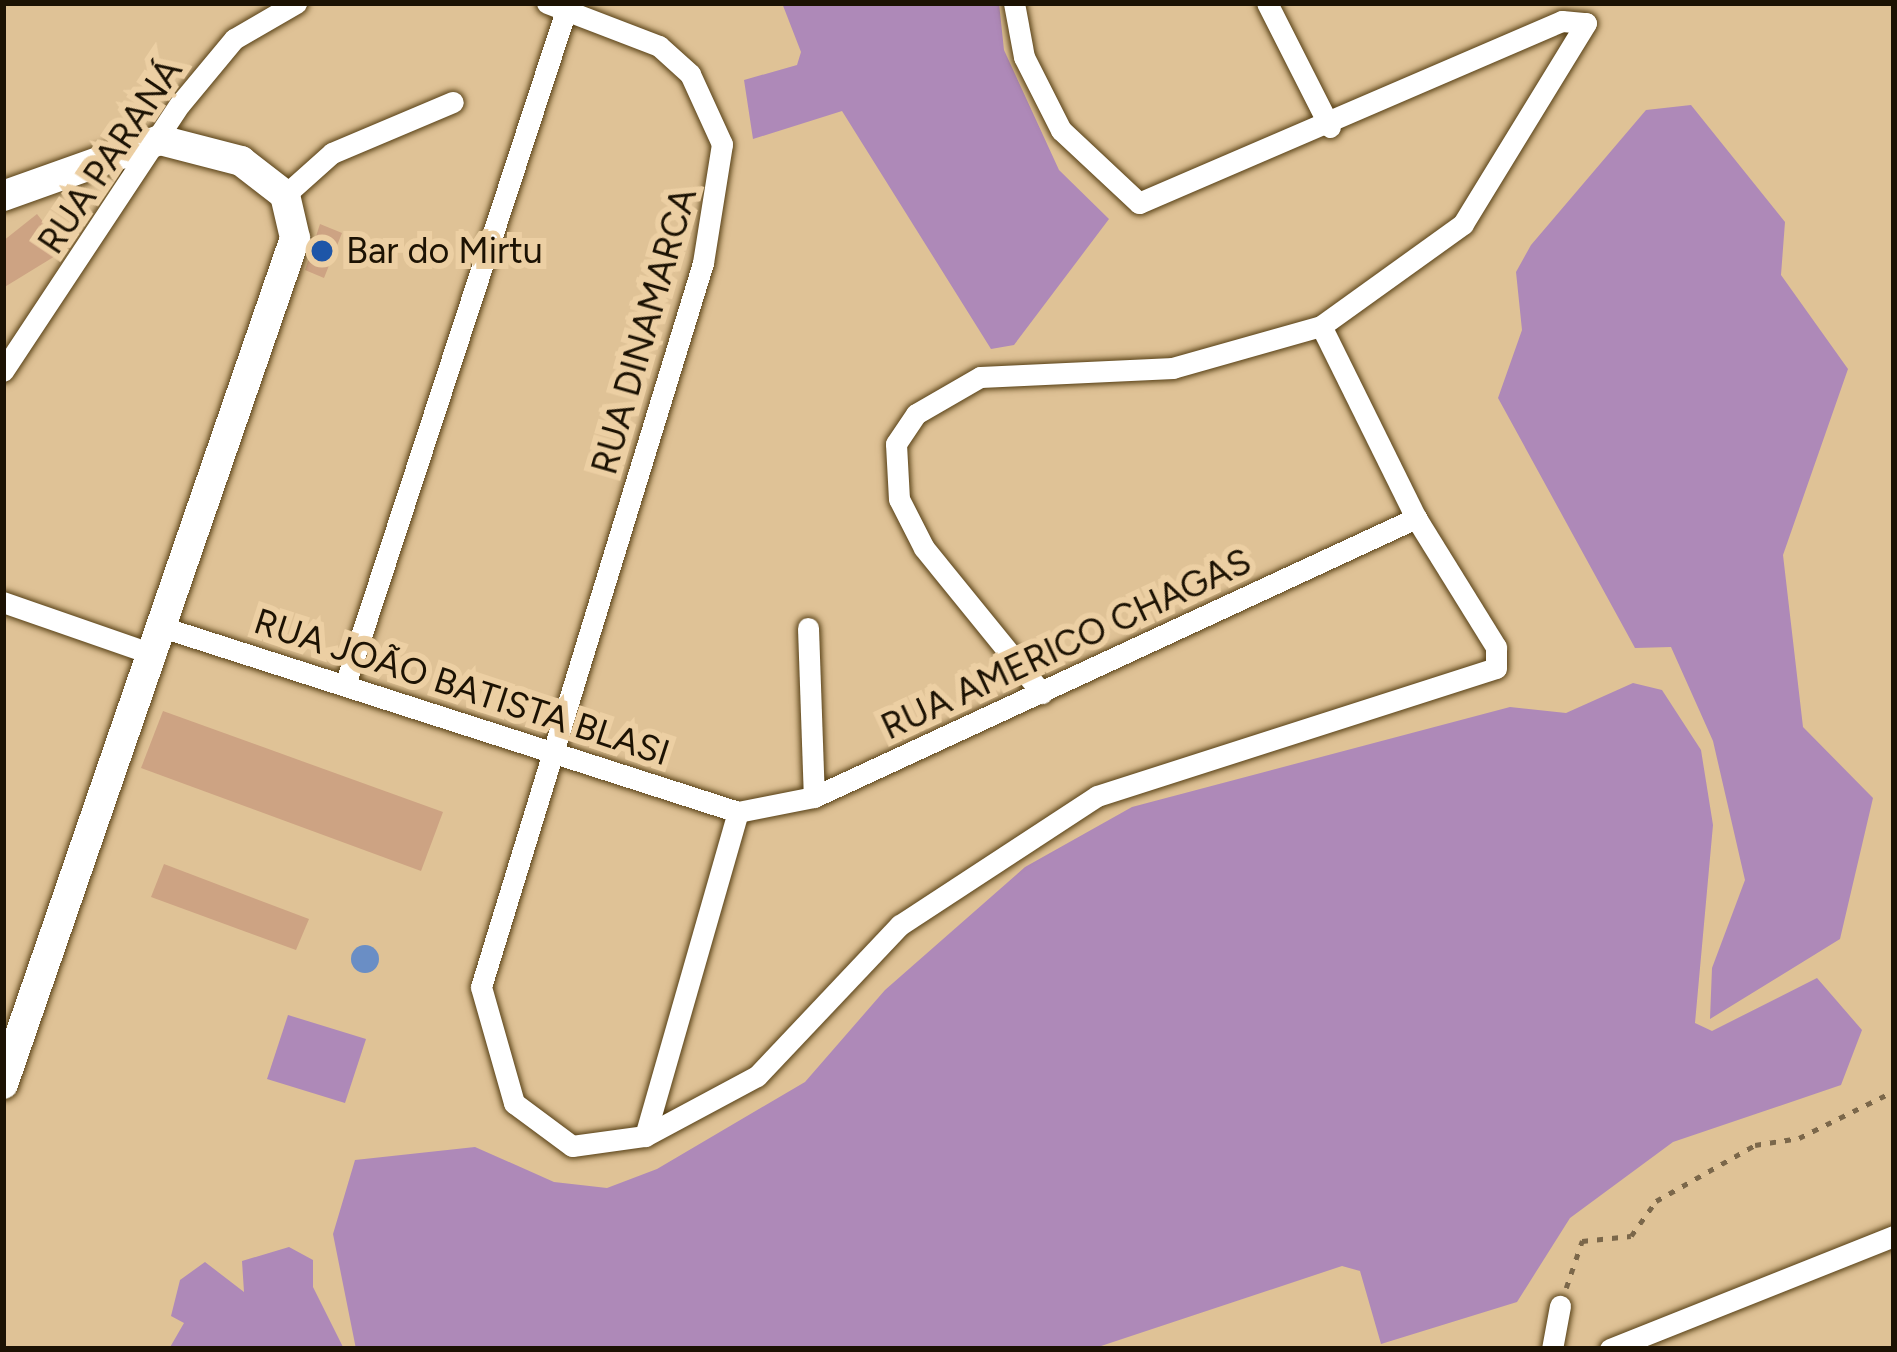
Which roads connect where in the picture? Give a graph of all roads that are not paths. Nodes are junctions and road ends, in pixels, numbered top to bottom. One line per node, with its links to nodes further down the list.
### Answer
1 (296, 3): 7 (street, RUA PARANÁ)
2 (1014, 3): 6 (street)
3 (1267, 3): 6 (street)
4 (556, 6): 16 (street); 18 (street, RUA DINAMARCA)
5 (453, 102): 8 (street)
6 (1330, 127): 10 (street)
7 (160, 140): 8 (street); 9 (street); 11 (street, RUA PARANÁ)
8 (285, 195): 15 (street)
9 (3, 196)
10 (1321, 326): 12 (street); 17 (street)
11 (3, 371)
12 (1416, 518): 17 (street, RUA AMERICO CHAGAS); 22 (street)
13 (3, 602): 15 (street, RUA JOÃO BATISTA BLASI)
14 (808, 628): 19 (street)
15 (160, 642): 16 (street, RUA JOÃO BATISTA BLASI); 21 (street)
16 (346, 682): 18 (street, RUA JOÃO BATISTA BLASI)
17 (1042, 693): 19 (street, RUA AMERICO CHAGAS)
18 (554, 745): 20 (street, RUA JOÃO BATISTA BLASI); 22 (street, RUA DINAMARCA)
19 (814, 797): 20 (street, RUA AMERICO CHAGAS)
20 (738, 812): 22 (street)
21 (3, 1084)
22 (645, 1136)
23 (1894, 1236): 26 (street)
24 (1560, 1306): 25 (street)
25 (1552, 1349)
26 (1610, 1349)

